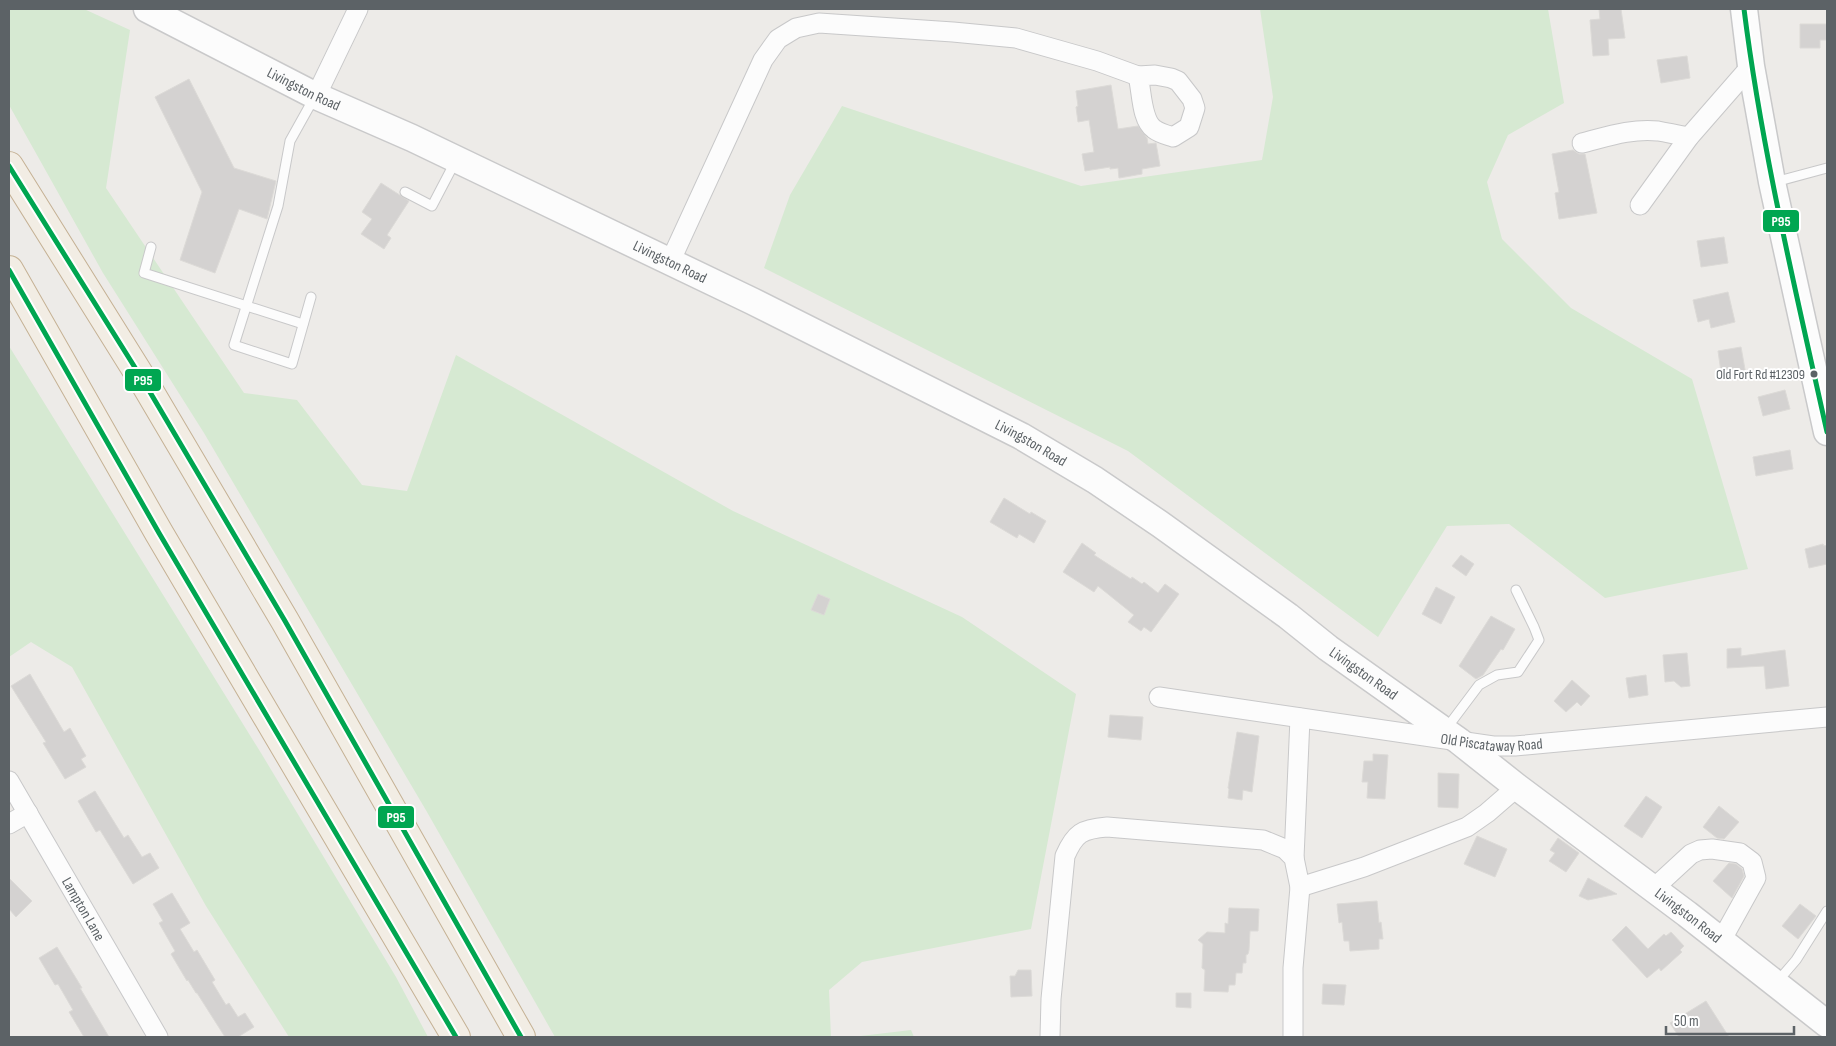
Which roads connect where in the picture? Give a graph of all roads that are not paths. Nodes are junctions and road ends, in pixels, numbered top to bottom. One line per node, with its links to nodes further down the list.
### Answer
1 (147, 9): 6 (main road, Livingston Road)
2 (358, 9): 6 (street)
3 (1744, 9): 4 (main road)
4 (1751, 66): 7 (street); 12 (main road)
5 (1138, 76): 16 (street)
6 (316, 96): 9 (main road, Livingston Road); 19 (lane)
7 (1689, 137): 8 (street); 14 (street)
8 (1582, 143)
9 (457, 159): 13 (lane); 16 (main road, Livingston Road)
10 (9, 166): 40 (highway)
11 (1827, 168): 12 (lane)
12 (1772, 182): 21 (main road)
13 (405, 192)
14 (1640, 205)
15 (151, 247): 19 (lane)
16 (670, 262): 26 (main road, Livingston Road)
17 (9, 270): 39 (highway)
18 (311, 297): 20 (lane)
19 (246, 305): 20 (lane); 20 (lane)
20 (303, 324)
21 (1827, 432)
22 (1516, 590): 26 (lane)
23 (1159, 697): 25 (street, Old Piscataway Road)
24 (1827, 717): 26 (street, Old Piscataway Road)
25 (1300, 718): 26 (street, Old Piscataway Road); 31 (street)
26 (1452, 736): 28 (main road, Livingston Road)
27 (9, 781): 29 (street, Lampton Lane)
28 (1517, 788): 32 (street); 33 (main road, Livingston Road)
29 (28, 813): 30 (street); 38 (street, Lampton Lane)
30 (9, 824)
31 (1294, 858): 32 (street); 41 (street)
32 (1300, 887): 42 (street)
33 (1653, 889): 35 (main road, Livingston Road); 35 (street)
34 (1827, 911): 36 (lane)
35 (1721, 941): 36 (main road, Livingston Road)
36 (1776, 984): 37 (main road, Livingston Road)
37 (1827, 1024)
38 (158, 1037)
39 (456, 1037)
40 (521, 1037)
41 (1050, 1037)
42 (1293, 1037)

